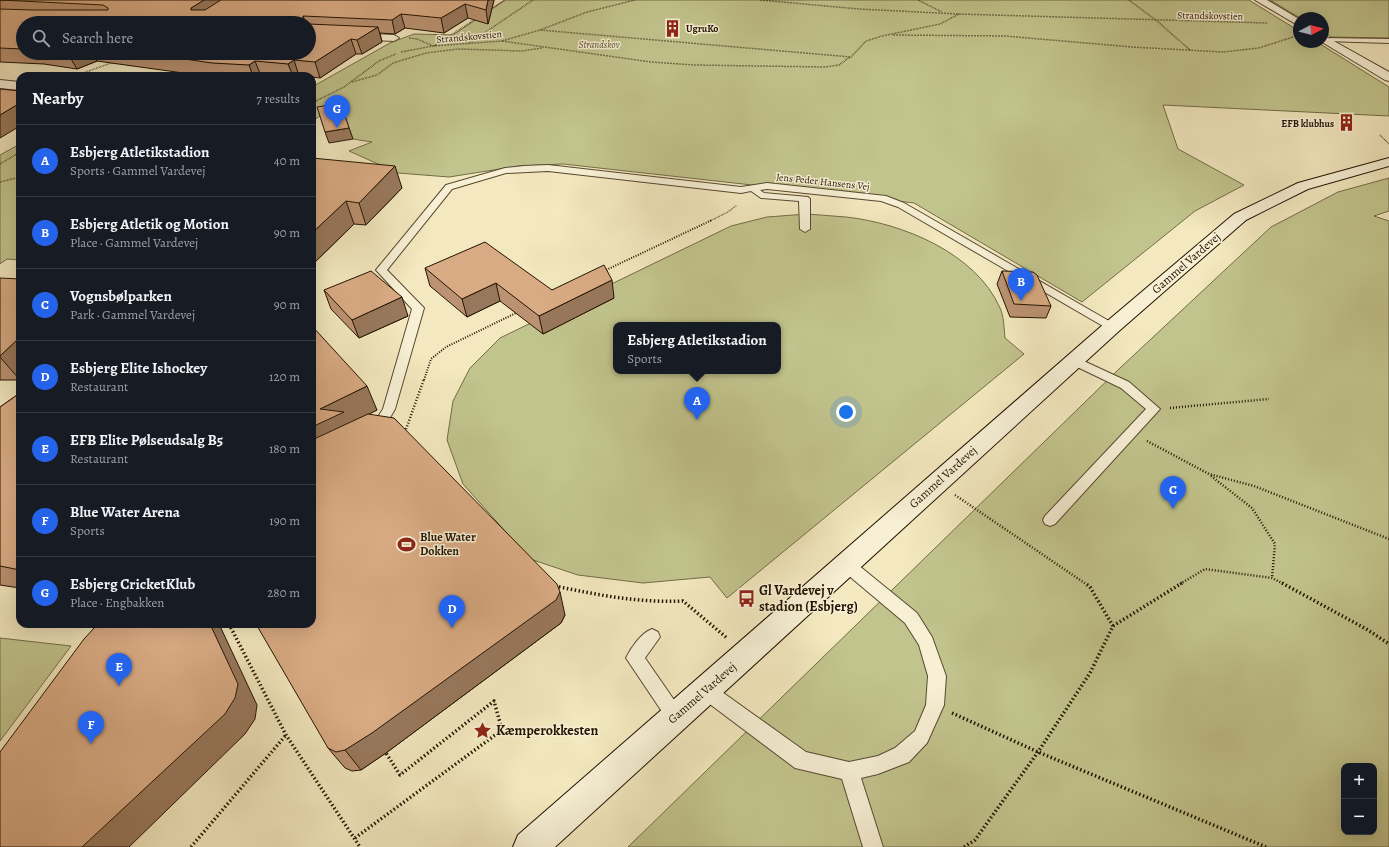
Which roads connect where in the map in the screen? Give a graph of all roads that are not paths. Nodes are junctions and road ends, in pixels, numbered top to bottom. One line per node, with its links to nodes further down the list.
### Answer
1 (1260, 0): 2 (street)
2 (1293, 19)
3 (316, 34): 4 (street)
4 (394, 38)
5 (1329, 38): 7 (lane)
6 (1329, 41): 8 (street)
7 (1389, 41)
8 (1389, 77)
9 (0, 84): 10 (street)
10 (16, 86)
11 (1389, 162): 14 (street, Gammel Vardevej)
12 (753, 188): 13 (lane); 14 (lane, Jens Peder Hansens Vej); 16 (lane, Jens Peder Hansens Vej)
13 (806, 229)
14 (1112, 327): 15 (street, Gammel Vardevej)
15 (1075, 361): 17 (lane); 18 (street, Gammel Vardevej)
16 (368, 436)
17 (1050, 520)
18 (847, 565): 20 (street, Gammel Vardevej); 22 (lane)
19 (652, 638): 21 (lane)
20 (706, 690): 21 (street, Gammel Vardevej); 22 (lane)
21 (676, 716): 23 (street, Gammel Vardevej)
22 (849, 771): 24 (lane)
23 (530, 847)
24 (873, 847)

